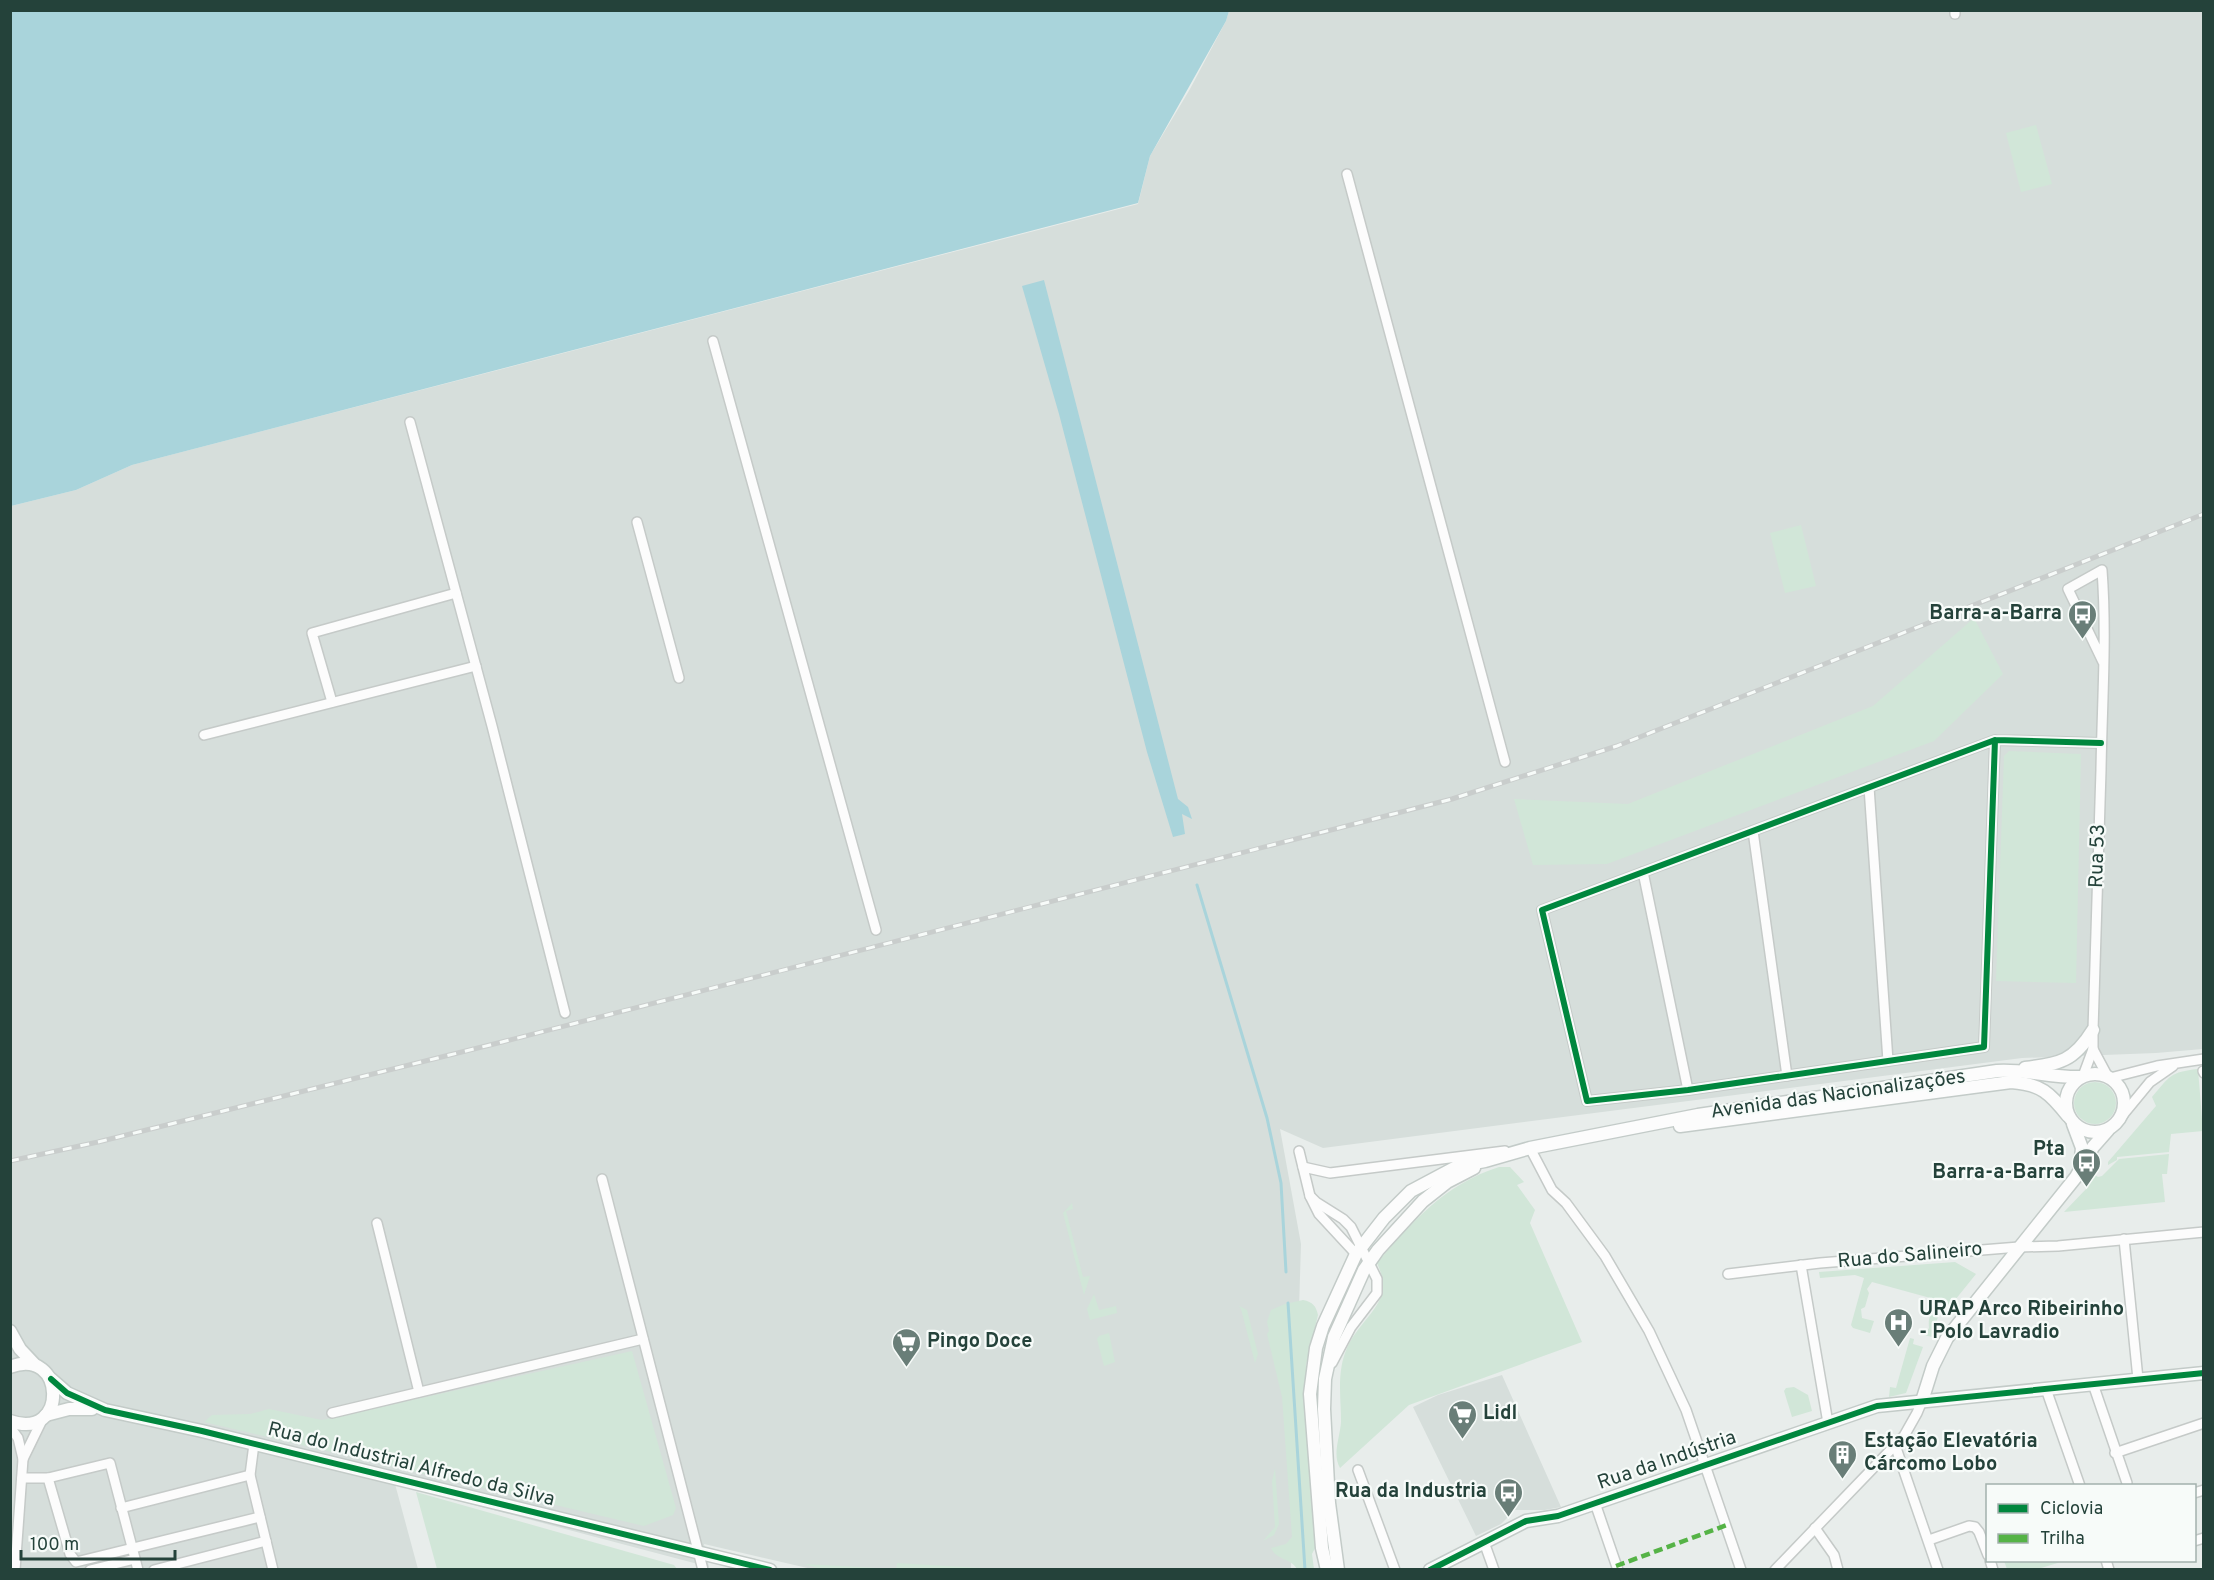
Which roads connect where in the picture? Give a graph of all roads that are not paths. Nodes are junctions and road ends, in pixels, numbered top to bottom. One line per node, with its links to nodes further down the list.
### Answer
1 (1347, 174): 13 (street)
2 (713, 341): 17 (street)
3 (410, 422): 5 (street)
4 (637, 522): 8 (street)
5 (456, 593): 7 (street); 9 (street)
6 (2103, 662): 6 (street, Rua 53); 12 (street, Rua 53)
7 (476, 666): 9 (street); 18 (street)
8 (679, 678)
9 (332, 702): 10 (street)
10 (204, 735)
11 (1995, 740): 12 (street); 14 (street); 22 (street)
12 (2101, 743): 19 (street, Rua 53)
13 (1505, 762)
14 (1869, 787): 15 (street); 22 (street)
15 (1753, 831): 16 (street); 25 (street)
16 (1643, 872): 28 (street); 28 (street)
17 (876, 930)
18 (565, 1013)
19 (2093, 1030): 20 (street, Rua 53); 24 (street)
20 (2093, 1049): 26 (street, Rua 53); 27 (street, Rua 53)
21 (2204, 1059): 23 (street)
22 (1888, 1061): 25 (street)
23 (2180, 1062): 27 (street); 29 (street)
24 (2010, 1070): 26 (street, Avenida das Nacionalizações); 32 (street, Avenida das Nacionalizações)
25 (1787, 1076): 28 (street)
26 (2082, 1077): 27 (street); 30 (street)
27 (2109, 1077): 29 (street)
28 (1688, 1090)
29 (2122, 1116): 31 (street)
30 (2071, 1119): 31 (street); 32 (street, Avenida das Nacionalizações); 37 (street)
31 (2108, 1130): 37 (street)
32 (1595, 1135): 33 (street, Avenida das Nacionalizações)
33 (1530, 1148): 35 (street, Avenida das Nacionalizações); 36 (street); 71 (street)
34 (1299, 1151): 36 (street)
35 (1485, 1161): 44 (street, Avenida das Nacionalizações); 45 (street, Avenida das Nacionalizações)
36 (1303, 1167): 39 (street)
37 (2076, 1177): 43 (street)
38 (602, 1179): 49 (street)
39 (1310, 1196): 44 (street); 44 (street)
40 (377, 1224): 58 (street)
41 (2204, 1232): 42 (street, Rua do Salineiro)
42 (2124, 1239): 43 (street, Rua do Salineiro); 55 (street)
43 (2019, 1247): 46 (street, Rua do Salineiro); 59 (street)
44 (1359, 1250): 45 (street); 97 (street, Avenida das Nacionalizações)
45 (1370, 1261): 54 (street, Avenida das Nacionalizações); 54 (street)
46 (1801, 1265): 47 (street, Rua do Salineiro); 65 (street)
47 (1728, 1274)
48 (10, 1331): 50 (street, Rua do Industrial Alfredo da Silva)
49 (643, 1339): 58 (street); 87 (street)
50 (35, 1365): 51 (street); 53 (street, Rua do Industrial Alfredo da Silva)
51 (10, 1367)
52 (2204, 1373): 55 (street, Rua da Indústria)
53 (51, 1379): 60 (street, Rua do Industrial Alfredo da Silva); 62 (street)
54 (1325, 1379): 98 (street, Avenida das Nacionalizações)
55 (2138, 1379): 56 (street, Rua da Indústria)
56 (2093, 1384): 57 (street, Rua da Indústria); 69 (street)
57 (2046, 1389): 59 (street, Rua da Indústria); 77 (street)
58 (419, 1392): 61 (street)
59 (1922, 1401): 65 (street, Rua da Indústria); 68 (street)
60 (105, 1410): 62 (street, Rua do Industrial Alfredo da Silva); 67 (street, Rua do Industrial Alfredo da Silva)
61 (332, 1413)
62 (45, 1416): 63 (street, Rua do Industrial Alfredo da Silva); 70 (street)
63 (10, 1421)
64 (2204, 1422): 69 (street)
65 (1828, 1423): 71 (street, Rua da Indústria)
66 (10, 1427): 70 (street)
67 (254, 1444): 73 (street); 87 (street, Rua do Industrial Alfredo da Silva)
68 (1895, 1445): 81 (street); 82 (street)
69 (2115, 1453): 76 (street)
70 (23, 1459): 74 (street)
71 (1705, 1465): 78 (street, Rua da Indústria); 103 (street)
72 (1358, 1470): 99 (street)
73 (250, 1475): 79 (street); 80 (street)
74 (22, 1478): 75 (street); 90 (street)
75 (48, 1478): 79 (street); 89 (street)
76 (2127, 1483)
77 (2080, 1484)
78 (1595, 1503): 84 (street, Rua da Indústria); 102 (street)
79 (121, 1508): 85 (street)
80 (261, 1517): 83 (street); 85 (street)
81 (1815, 1528): 104 (street); 105 (street)
82 (1929, 1540): 86 (street); 106 (street)
83 (266, 1542): 93 (street); 94 (street)
84 (1484, 1542): 100 (street, Rua da Indústria); 101 (street)
85 (132, 1549): 88 (street); 89 (street)
86 (1986, 1550)
87 (698, 1552): 95 (street); 96 (street, Rua do Industrial Alfredo da Silva)
88 (135, 1559): 91 (street); 92 (street)
89 (77, 1566)
90 (15, 1569)
91 (90, 1569)
92 (138, 1569)
93 (154, 1569)
94 (273, 1569)
95 (702, 1569)
96 (770, 1569)
97 (1327, 1569)
98 (1338, 1569)
99 (1395, 1569)
100 (1430, 1569)
101 (1494, 1569)
102 (1617, 1569)
103 (1741, 1569)
104 (1775, 1569)
105 (1838, 1569)
106 (1938, 1569)

